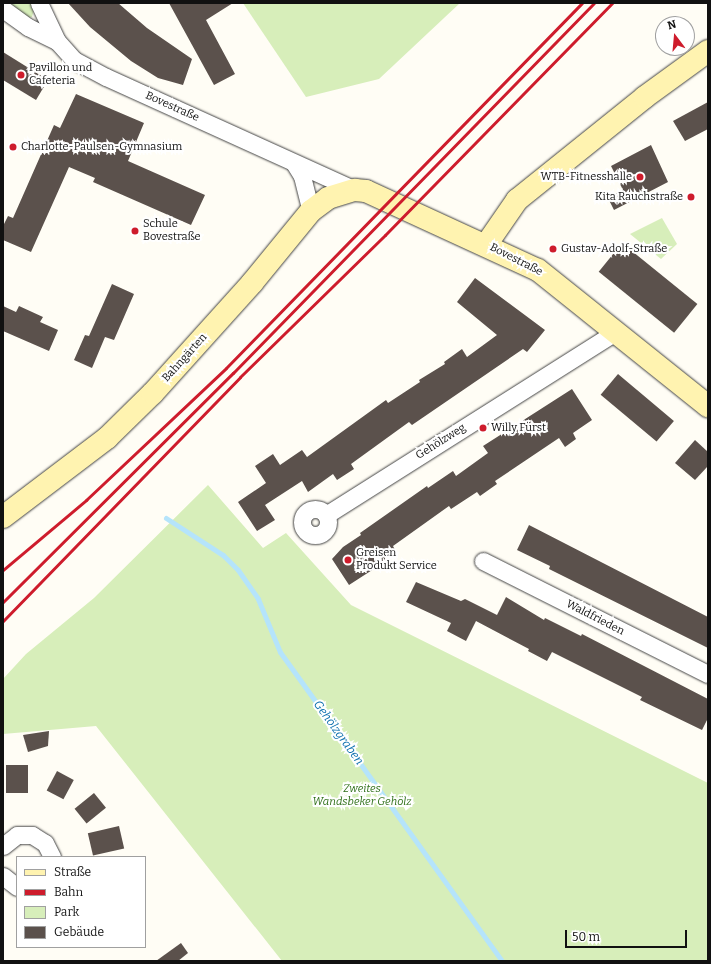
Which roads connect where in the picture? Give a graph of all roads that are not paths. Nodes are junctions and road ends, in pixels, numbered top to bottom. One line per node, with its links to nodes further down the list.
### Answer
1 (39, 3): 3 (street, Bovestraße)
2 (3, 9): 3 (street, Bovestraße)
3 (57, 41): 5 (street, Bovestraße)
4 (708, 51): 8 (main road)
5 (294, 163): 6 (street, Bovestraße); 7 (street)
6 (355, 190): 7 (main road, Bahngärten); 8 (main road, Bovestraße)
7 (311, 211): 12 (main road, Bahngärten)
8 (486, 245): 9 (main road, Bovestraße)
9 (617, 332): 10 (main road, Bovestraße); 11 (street, Gehölzweg)
10 (708, 406)
11 (326, 515)
12 (3, 517)
13 (483, 561): 14 (street, Waldfrieden)
14 (708, 674)
15 (3, 846): 16 (street)
16 (52, 856)

